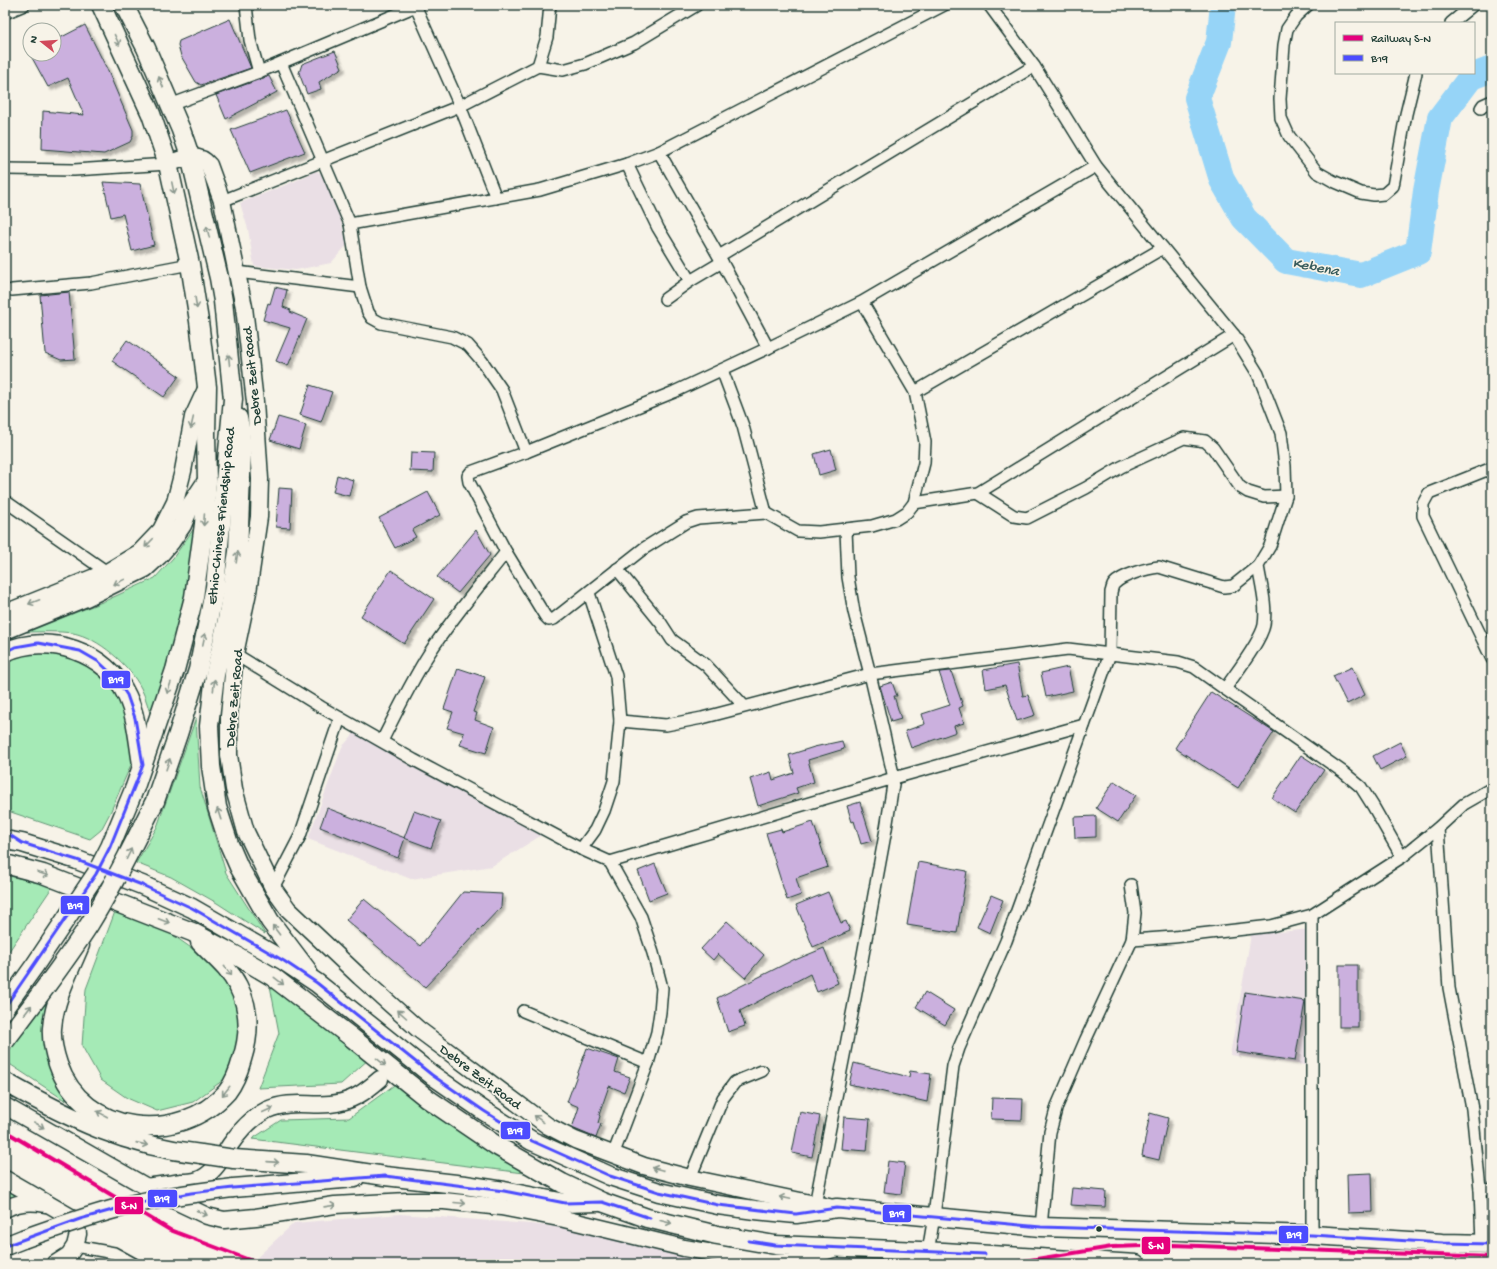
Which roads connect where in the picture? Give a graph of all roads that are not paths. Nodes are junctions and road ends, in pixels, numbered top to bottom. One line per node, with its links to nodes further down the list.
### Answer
1 (24, 5): 12 (street)
2 (101, 5): 26 (main road, Ethio-Chinese Friendship Road, one-way to 26)
3 (124, 5): 20 (main road, Ethio-Chinese Friendship Road, one-way to 3)
4 (246, 5): 17 (street)
5 (415, 5): 14 (street); 21 (street)
6 (550, 5): 15 (street)
7 (697, 5): 15 (street)
8 (944, 5): 23 (street)
9 (989, 5): 16 (street)
10 (1308, 5): 18 (street)
11 (1473, 5): 13 (street)
12 (5, 12)
13 (1452, 22)
14 (281, 64): 17 (street); 25 (street)
15 (538, 66): 21 (street)
16 (1034, 66): 28 (street); 34 (street)
17 (259, 72): 20 (street)
18 (1416, 74)
19 (1492, 101): 22 (street)
20 (170, 105): 24 (main road, Ethio-Chinese Friendship Road)
21 (460, 106): 25 (street); 30 (street)
22 (1481, 108)
23 (658, 152): 27 (street); 34 (street)
24 (190, 156): 26 (main road); 31 (main road, Debre Zeit Road); 47 (main road, Ethio-Chinese Friendship Road, one-way to 24)
25 (324, 161): 31 (street); 32 (street)
26 (168, 164): 29 (street); 35 (main road, Ethio-Chinese Friendship Road, one-way to 35)
27 (627, 164): 30 (street); 37 (street)
28 (1096, 166): 33 (street); 41 (street)
29 (5, 169)
30 (496, 198): 32 (street)
31 (222, 201): 36 (main road, Debre Zeit Road)
32 (350, 224): 38 (street)
33 (1163, 248): 42 (street); 46 (street)
34 (721, 259): 37 (street); 43 (street)
35 (190, 264): 39 (street); 45 (main road, Ethio-Chinese Friendship Road, one-way to 45)
36 (237, 272): 38 (street); 65 (main road, Debre Zeit Road)
37 (690, 281): 40 (street)
38 (360, 286): 48 (street)
39 (12, 290)
40 (665, 299)
41 (862, 302): 43 (street); 46 (street)
42 (1234, 335): 51 (street); 52 (street)
43 (768, 348): 44 (street)
44 (722, 370): 48 (street); 55 (street)
45 (207, 387): 50 (main road, Ethio-Chinese Friendship Road); 60 (main road, one-way to 60)
46 (915, 392): 54 (street)
47 (233, 399): 88 (main road, Ethio-Chinese Friendship Road, one-way to 47, bridge); 91 (main road, one-way to 47)
48 (526, 452): 57 (street)
49 (1492, 468): 67 (street)
50 (207, 481): 63 (main road, one-way to 63); 75 (main road, Ethio-Chinese Friendship Road, one-way to 75)
51 (978, 493): 52 (street); 54 (street)
52 (1286, 496): 58 (street)
53 (6, 503): 60 (street)
54 (914, 503): 56 (street)
55 (766, 513): 56 (street); 59 (street)
56 (846, 530): 68 (street)
57 (506, 552): 61 (street); 74 (street)
58 (1258, 566): 66 (street); 69 (street)
59 (616, 569): 61 (street); 70 (street)
60 (107, 572): 62 (main road, one-way to 62)
61 (589, 593): 72 (street)
62 (5, 613)
63 (5, 630)
64 (5, 652): 75 (main road)
65 (235, 654): 71 (street); 86 (main road, Debre Zeit Road)
66 (1110, 654): 68 (street); 69 (street); 73 (street)
67 (1492, 660)
68 (870, 674): 70 (street); 76 (street)
69 (1225, 688): 82 (street)
70 (744, 706): 72 (street)
71 (340, 718): 74 (street); 86 (street)
72 (620, 721): 81 (street)
73 (1084, 725): 76 (street); 112 (street)
74 (382, 741): 81 (street)
75 (142, 765): 92 (main road, Ethio-Chinese Friendship Road, bridge)
76 (894, 778): 83 (street); 108 (street)
77 (1492, 788): 78 (street)
78 (1438, 828): 82 (street); 105 (street)
79 (5, 832): 80 (main road)
80 (14, 842): 91 (main road)
81 (581, 849): 83 (street)
82 (1402, 857): 87 (street)
83 (610, 862): 95 (street)
84 (5, 864): 89 (main road, one-way to 89)
85 (1131, 885): 90 (street)
86 (273, 888): 100 (main road, Debre Zeit Road, one-way to 86)
87 (1312, 914): 90 (street); 114 (street)
88 (88, 926): 89 (main road, one-way to 88, bridge); 94 (main road, Ethio-Chinese Friendship Road, one-way to 88, bridge)
89 (192, 932): 107 (main road, one-way to 107)
90 (1132, 940): 113 (street)
91 (317, 983): 110 (main road)
92 (5, 1007)
93 (523, 1011): 95 (street)
94 (5, 1041)
95 (648, 1063): 100 (street)
96 (762, 1071): 102 (street)
97 (380, 1079): 104 (main road, one-way to 97)
98 (5, 1082): 101 (main road, one-way to 101, bridge)
99 (5, 1106): 104 (main road, one-way to 104)
100 (613, 1155): 102 (main road, Debre Zeit Road, one-way to 100)
101 (385, 1176): 107 (main road); 116 (main road, bridge)
102 (690, 1178): 108 (main road, Debre Zeit Road, one-way to 102)
103 (5, 1179): 109 (main road)
104 (146, 1186): 118 (main road, one-way to 118)
105 (1480, 1189): 106 (street); 115 (street)
106 (1492, 1190)
107 (602, 1202): 118 (main road, one-way to 118)
108 (815, 1204): 110 (main road, Debre Zeit Road)
109 (52, 1206): 111 (main road); 117 (main road)
110 (837, 1208): 112 (main road, Debre Zeit Road)
111 (5, 1209)
112 (934, 1216): 113 (main road, Debre Zeit Road); 120 (street)
113 (1041, 1227): 114 (main road, Debre Zeit Road)
114 (1312, 1235): 115 (main road, Debre Zeit Road)
115 (1487, 1244)
116 (5, 1246)
117 (75, 1246): 121 (main road); 122 (street)
118 (839, 1248): 119 (main road)
119 (896, 1257): 120 (main road)
120 (926, 1258): 123 (main road)
121 (55, 1264)
122 (134, 1264)
123 (1136, 1264)

